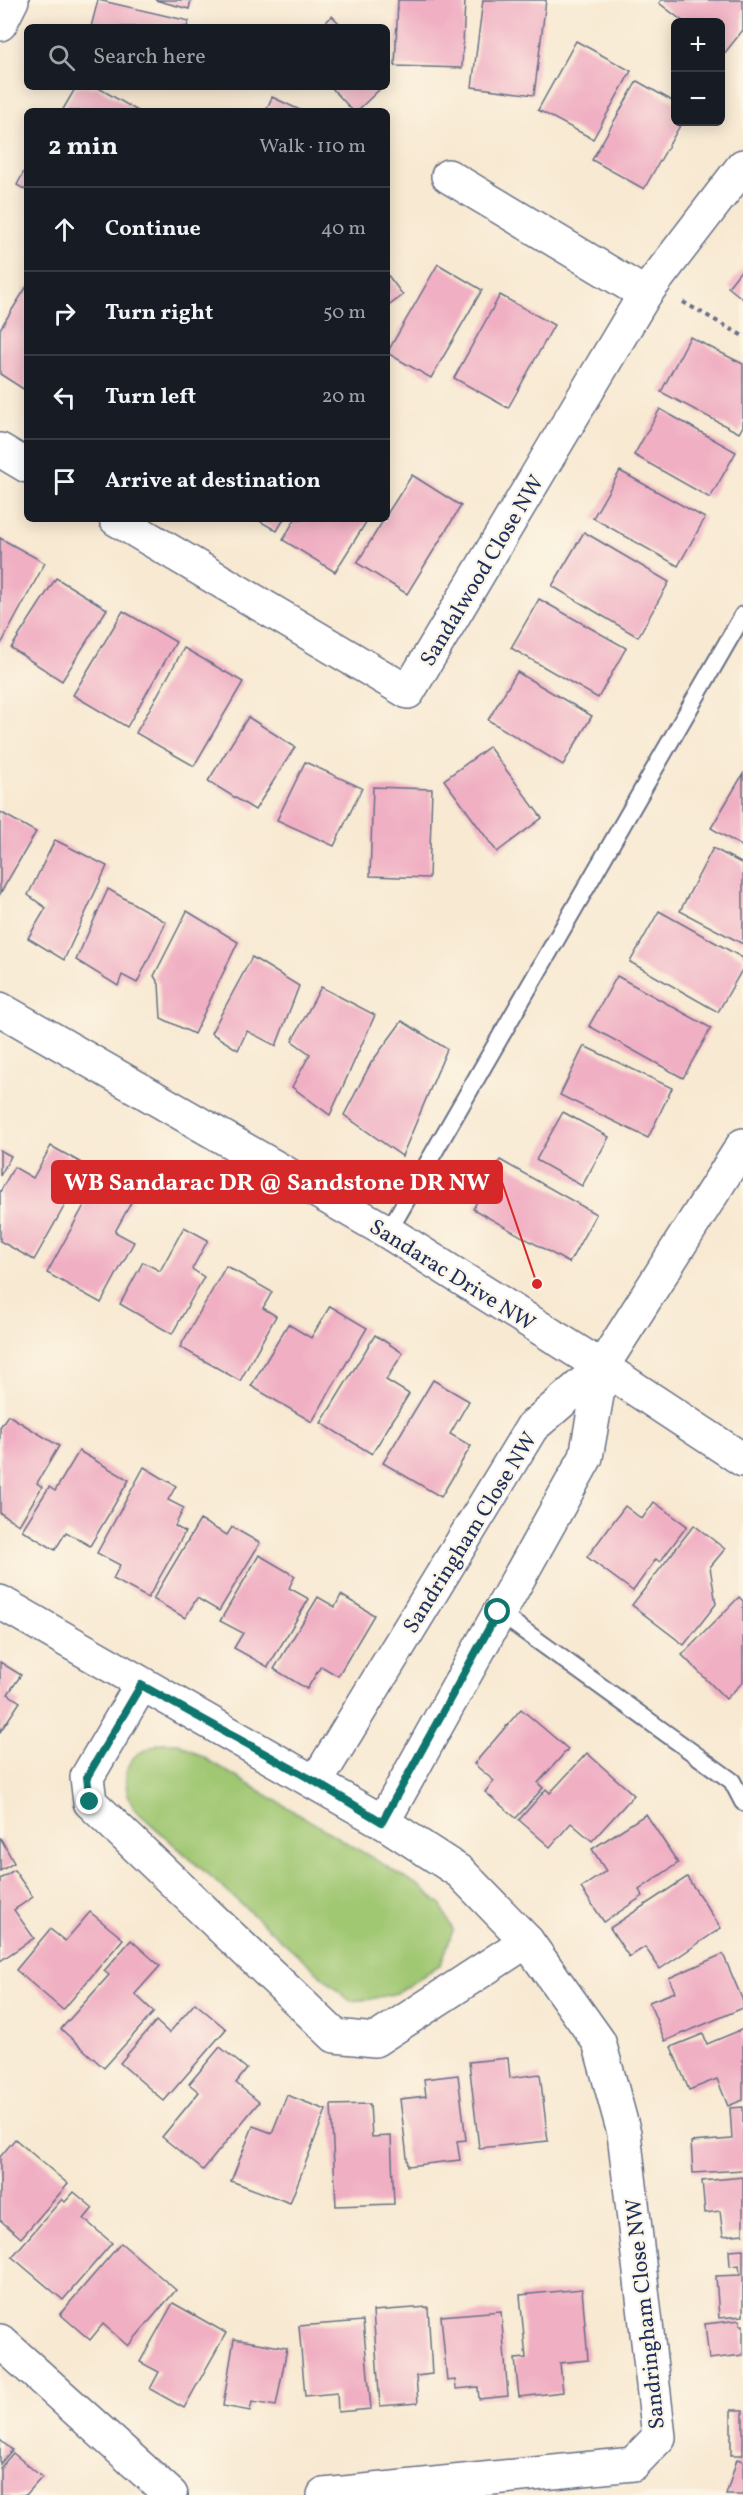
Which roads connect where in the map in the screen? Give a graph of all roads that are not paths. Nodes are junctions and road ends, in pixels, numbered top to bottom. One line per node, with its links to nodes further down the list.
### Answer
1 (12, 0): 2 (street)
2 (0, 24)
3 (743, 166): 5 (street, Sandalwood Close NW)
4 (448, 176): 5 (street)
5 (645, 294): 8 (street, Sandalwood Close NW)
6 (0, 450): 7 (street)
7 (24, 464)
8 (121, 522)
9 (743, 615): 12 (lane)
10 (0, 1009): 12 (street, Sandarac Drive NW)
11 (743, 1145): 13 (street)
12 (388, 1232): 13 (street, Sandarac Drive NW)
13 (602, 1367): 14 (street, Sandarac Drive NW); 16 (street); 18 (street, Sandringham Close NW)
14 (743, 1460)
15 (0, 1602): 17 (street, Sandringham Close NW)
16 (498, 1612): 19 (lane); 20 (street)
17 (141, 1685): 18 (street, Sandringham Close NW); 21 (street)
18 (316, 1782): 20 (street, Sandringham Close NW)
19 (743, 1802)
20 (382, 1822): 21 (street, Sandringham Close NW)
21 (527, 1941): 24 (street, Sandringham Close NW)
22 (0, 2341): 23 (street)
23 (171, 2495)
24 (324, 2495)

